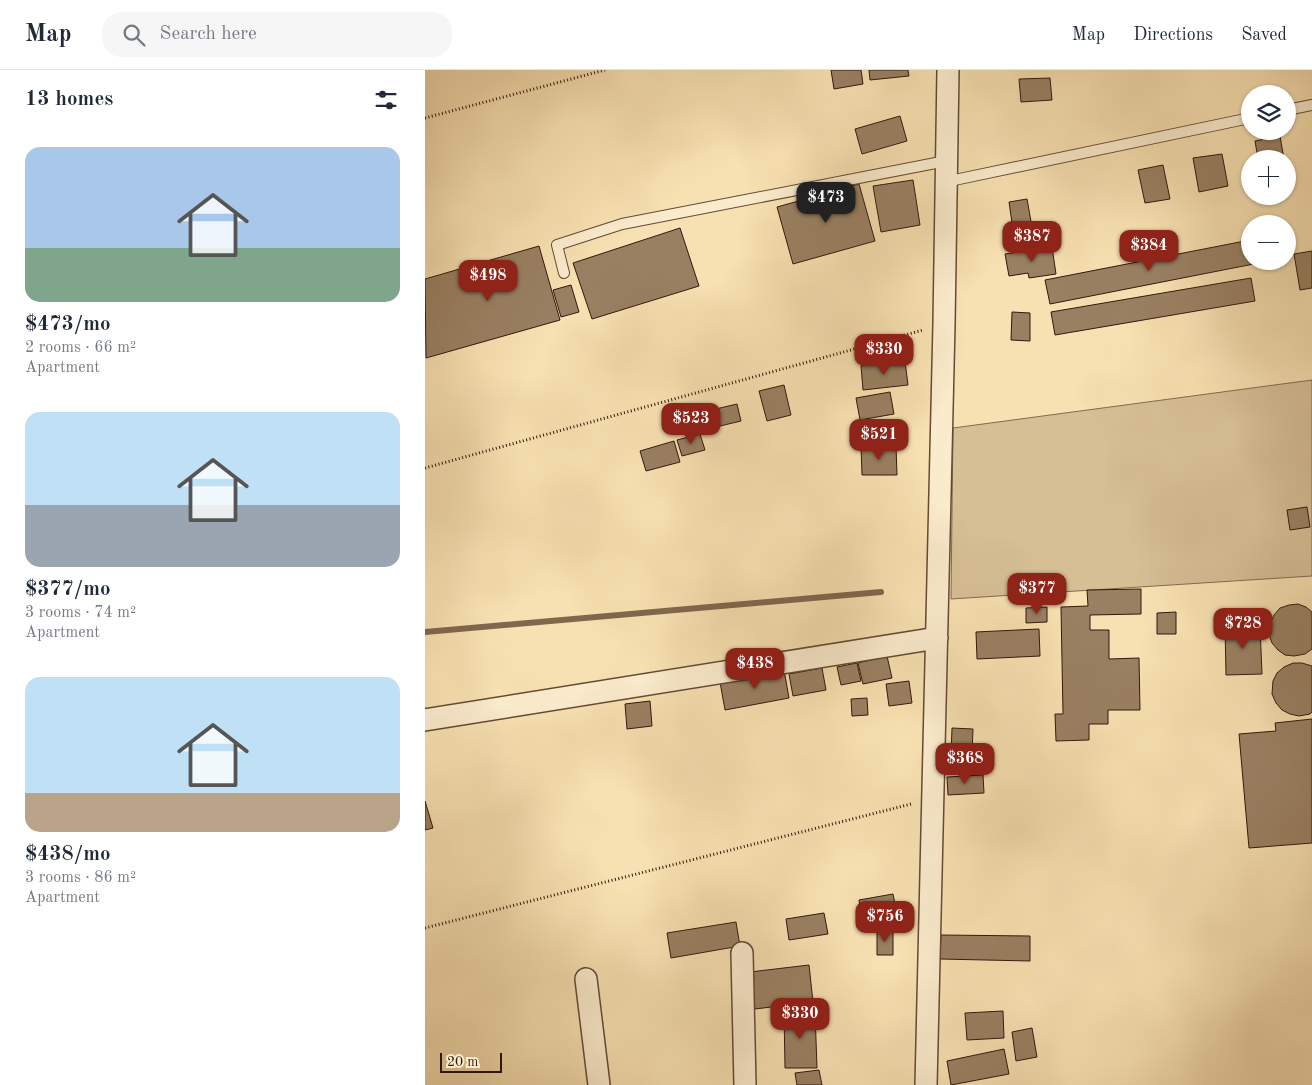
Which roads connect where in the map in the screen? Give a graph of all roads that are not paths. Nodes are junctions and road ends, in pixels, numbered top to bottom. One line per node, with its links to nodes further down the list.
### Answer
1 (948, 70): 5 (street)
2 (1312, 105): 3 (lane)
3 (1296, 108)
4 (1241, 120): 6 (lane)
5 (946, 160): 6 (street); 7 (lane)
6 (945, 182): 8 (street)
7 (564, 273)
8 (937, 638): 9 (street); 14 (street)
9 (425, 720)
10 (742, 953): 13 (street)
11 (586, 979): 12 (street)
12 (599, 1085)
13 (745, 1085)
14 (925, 1085)

